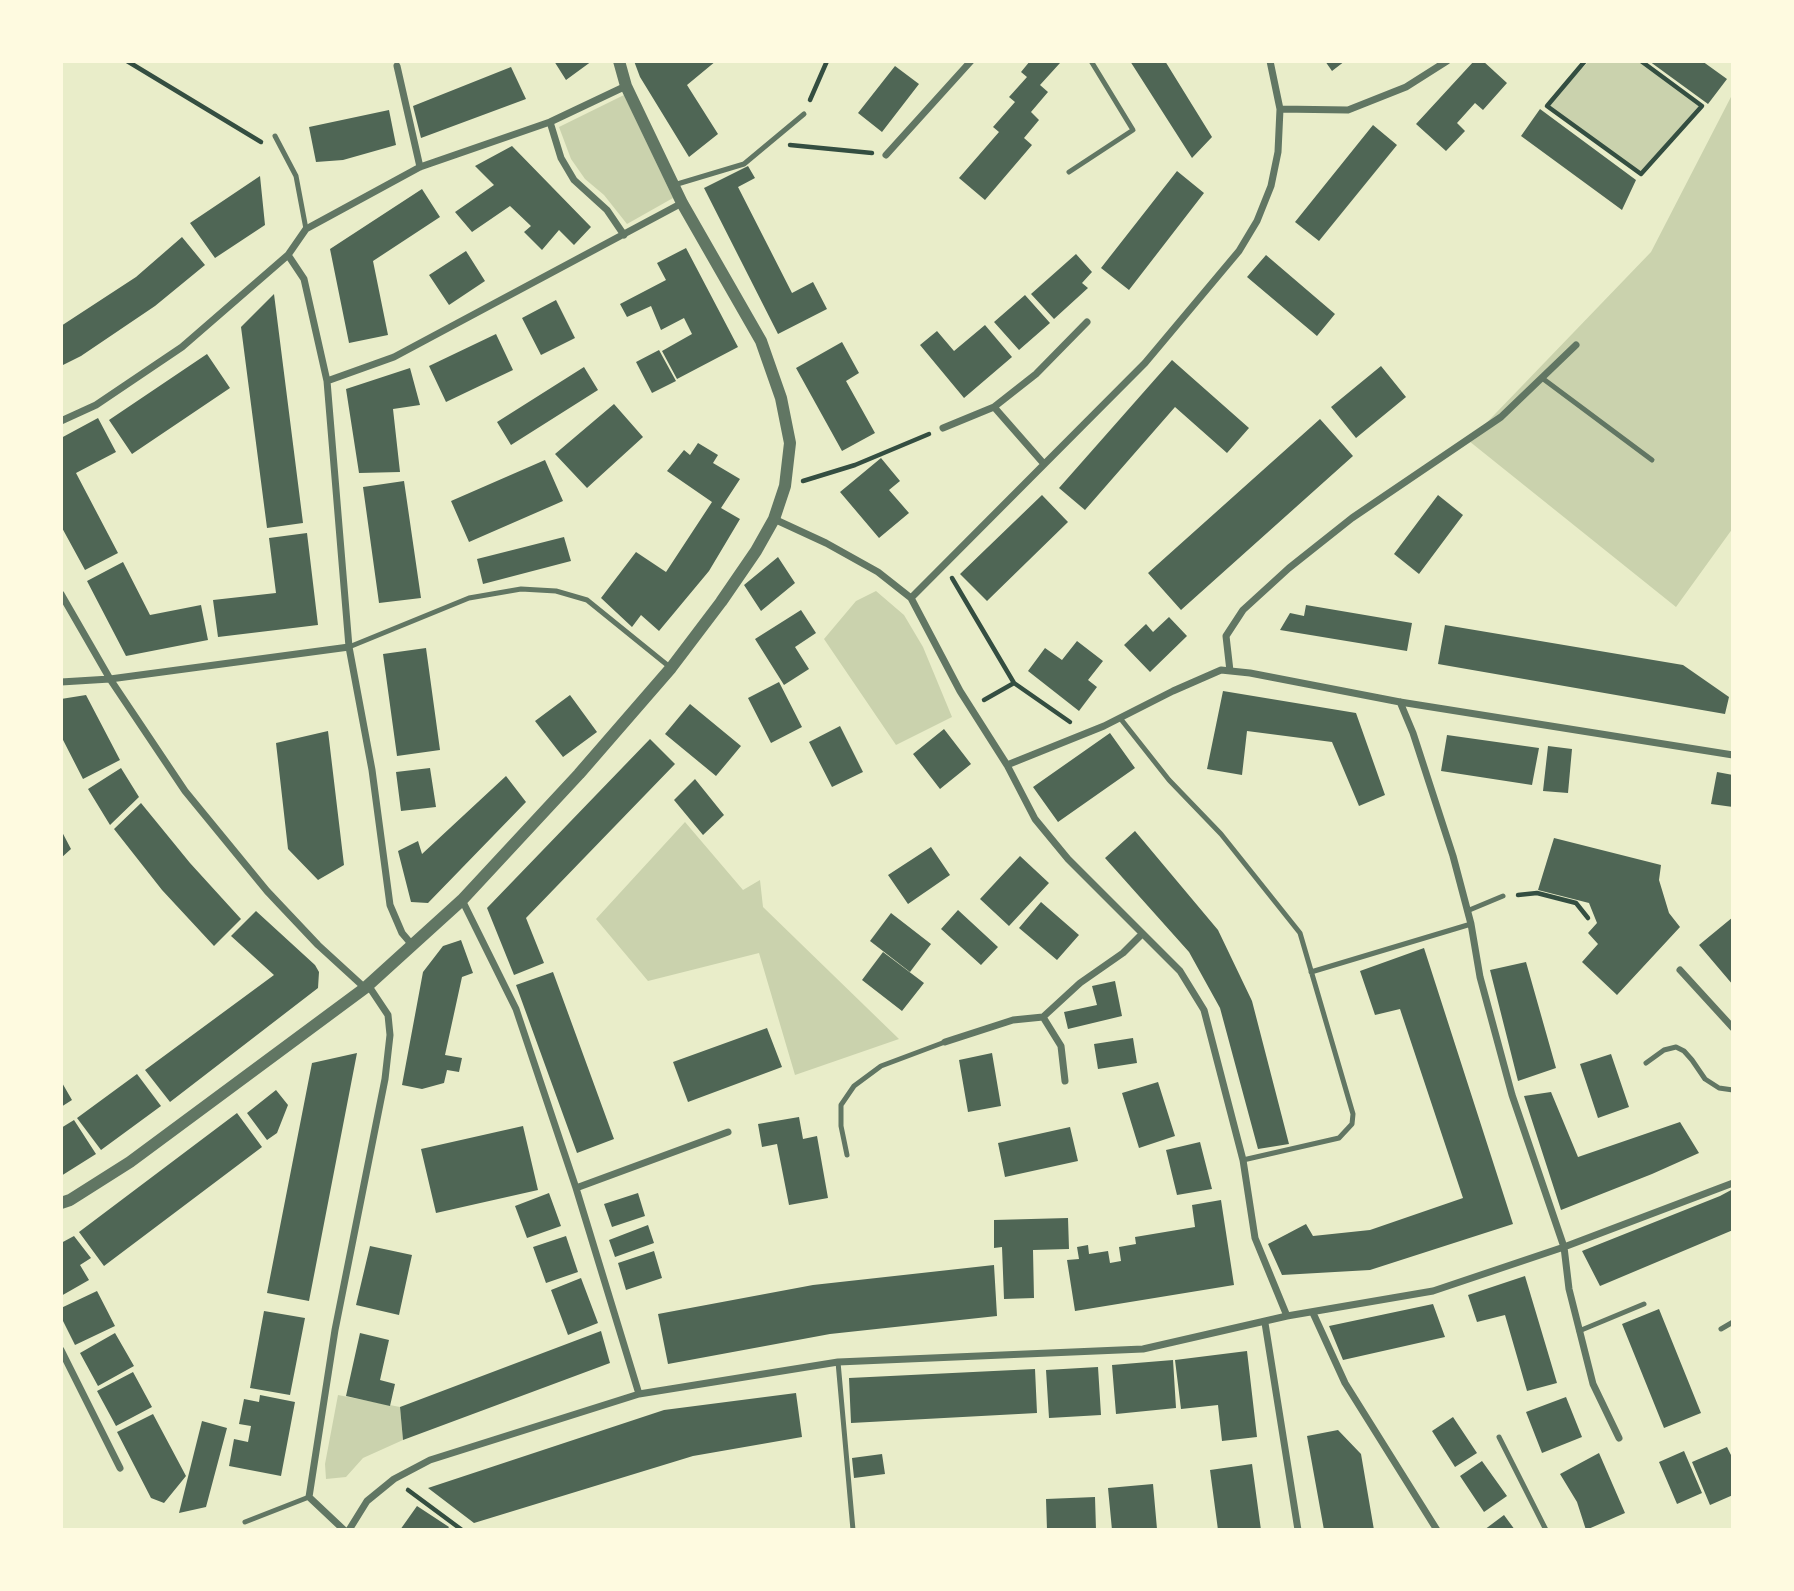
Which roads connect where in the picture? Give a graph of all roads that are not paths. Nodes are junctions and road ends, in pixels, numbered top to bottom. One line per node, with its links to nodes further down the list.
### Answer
1 (619, 61): 7 (street)
2 (971, 61): 12 (street)
3 (1091, 61): 14 (lane)
4 (1270, 61): 8 (street)
5 (1447, 61): 8 (street)
6 (397, 66): 13 (street)
7 (626, 86): 10 (street); 15 (street)
8 (1280, 109): 28 (street)
9 (804, 114): 15 (lane)
10 (550, 122): 13 (street); 18 (street)
11 (275, 136): 17 (lane)
12 (886, 155)
13 (420, 167): 17 (street)
14 (1069, 172)
15 (674, 185): 16 (street)
16 (682, 202): 18 (street); 29 (street)
17 (306, 229): 19 (street)
18 (624, 235): 23 (street)
19 (288, 255): 23 (street); 25 (street)
20 (1087, 322): 24 (street)
21 (1576, 345): 22 (street)
22 (1542, 378): 27 (lane); 34 (street)
23 (327, 381): 32 (street)
24 (994, 407): 26 (street); 28 (street)
25 (61, 421)
26 (943, 428)
27 (1652, 460)
28 (1044, 464): 31 (street)
29 (774, 519): 31 (street); 33 (street)
30 (61, 594): 35 (street)
31 (911, 598): 40 (street)
32 (349, 647): 33 (lane); 35 (street); 46 (street)
33 (671, 668): 42 (street)
34 (1230, 671): 37 (street); 38 (street)
35 (110, 679): 36 (street); 49 (street)
36 (61, 682)
37 (1400, 702): 39 (street); 43 (street)
38 (1120, 718): 40 (street); 48 (lane)
39 (1733, 755)
40 (1007, 765): 45 (street)
41 (1503, 896): 43 (lane)
42 (462, 900): 46 (street); 60 (street)
43 (1467, 911): 44 (street)
44 (1471, 924): 48 (lane); 62 (street)
45 (1142, 934): 50 (street); 58 (street)
46 (413, 946): 49 (street)
47 (1680, 970): 51 (street)
48 (1311, 972): 58 (lane)
49 (366, 986): 61 (street); 76 (street)
50 (1043, 1017): 52 (street); 54 (street)
51 (1733, 1028)
52 (945, 1042): 57 (lane)
53 (1646, 1063): 55 (lane)
54 (1065, 1081)
55 (1733, 1090)
56 (729, 1132): 60 (street)
57 (847, 1155)
58 (1243, 1160): 65 (street)
59 (1733, 1183): 62 (street)
60 (576, 1188): 72 (street)
61 (61, 1203)
62 (1564, 1247): 64 (street); 69 (street)
63 (1644, 1304): 69 (lane)
64 (1313, 1313): 65 (street); 82 (street)
65 (1287, 1316): 67 (street)
66 (1733, 1322): 68 (lane)
67 (1265, 1323): 71 (street); 81 (street)
68 (1721, 1329)
69 (1580, 1331): 74 (street)
70 (61, 1350): 75 (street)
71 (838, 1362): 72 (street); 80 (lane)
72 (639, 1394): 79 (street)
73 (1499, 1437): 83 (lane)
74 (1619, 1438)
75 (120, 1468)
76 (309, 1497): 77 (lane); 78 (street)
77 (245, 1522)
78 (344, 1530)
79 (349, 1530)
80 (853, 1530)
81 (1298, 1530)
82 (1437, 1530)
83 (1546, 1530)

